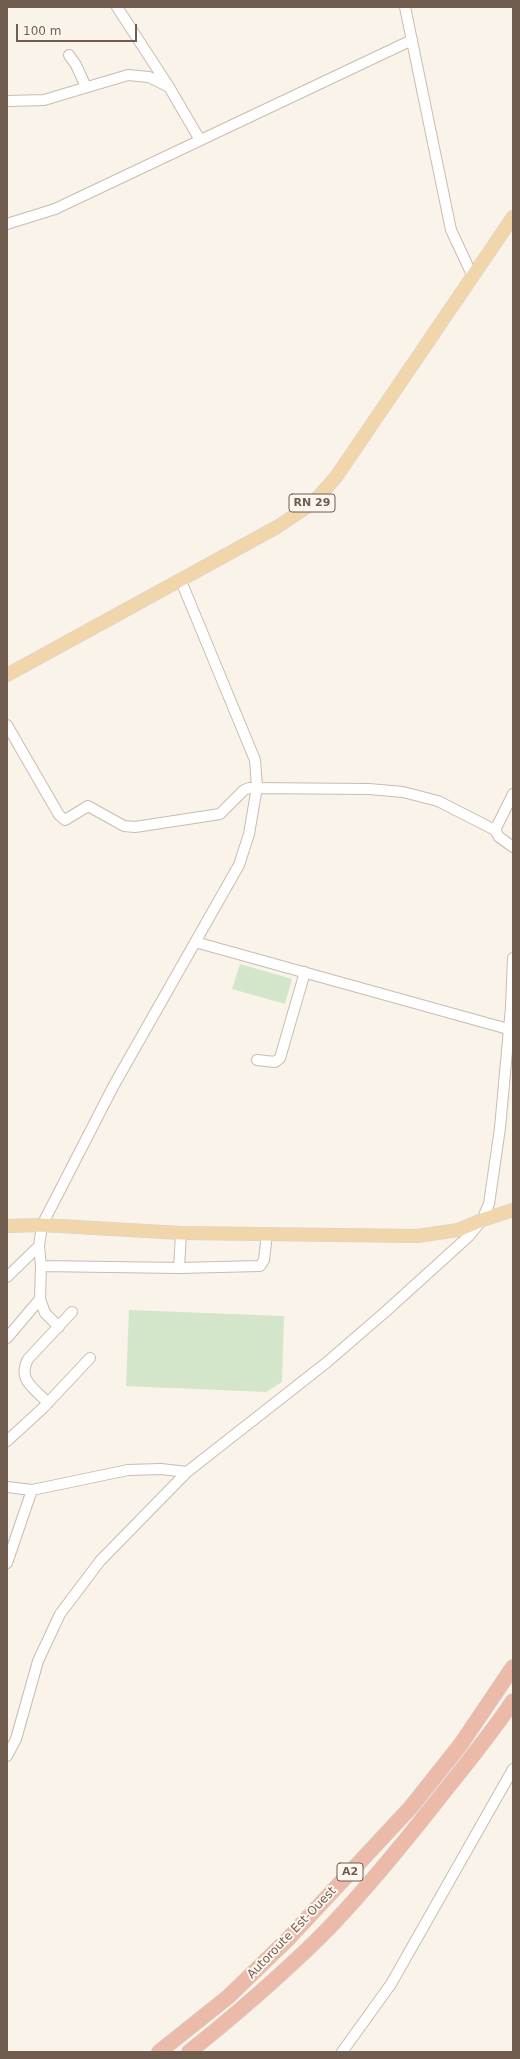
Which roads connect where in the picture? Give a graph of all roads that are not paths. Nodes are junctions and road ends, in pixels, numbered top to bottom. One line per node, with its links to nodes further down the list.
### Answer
1 (117, 7): 6 (street)
2 (405, 7): 3 (street)
3 (412, 40): 8 (street); 11 (street)
4 (69, 54): 5 (street)
5 (86, 87): 6 (street); 7 (street)
6 (169, 87): 8 (street)
7 (7, 101)
8 (200, 140): 10 (street)
9 (513, 217): 11 (main road, RN 29 / RN 29)
10 (7, 224)
11 (472, 277): 12 (main road, RN 29 / RN 29)
12 (181, 581): 13 (main road, RN 29 / RN 29); 15 (street)
13 (7, 675)
14 (7, 725): 15 (street)
15 (257, 787): 17 (street); 19 (street)
16 (513, 794): 17 (street)
17 (495, 830): 18 (street)
18 (513, 847)
19 (195, 942): 21 (street); 26 (street)
20 (513, 958): 22 (street)
21 (305, 972): 22 (street); 23 (street)
22 (508, 1029): 25 (street)
23 (257, 1060)
24 (513, 1210): 25 (main road)
25 (482, 1220): 29 (main road); 41 (street)
26 (42, 1225): 27 (main road); 28 (main road); 30 (street)
27 (7, 1226)
28 (181, 1233): 29 (main road); 32 (street)
29 (267, 1234): 32 (street)
30 (38, 1246): 31 (street); 33 (street)
31 (41, 1266): 32 (street); 34 (street)
32 (179, 1268)
33 (7, 1277)
34 (40, 1299): 36 (street); 37 (street)
35 (72, 1312): 36 (street)
36 (59, 1327): 39 (street)
37 (7, 1338)
38 (90, 1358): 39 (street)
39 (48, 1402): 40 (street)
40 (7, 1441)
41 (187, 1472): 43 (street); 47 (street)
42 (7, 1486): 43 (street)
43 (32, 1490): 44 (street)
44 (7, 1563)
45 (513, 1667): 49 (highway, Autoroute Est-Ouest / A2)
46 (513, 1701): 50 (highway, Autoroute Est-Ouest / A2)
47 (7, 1756)
48 (513, 1769): 51 (street)
49 (159, 2052)
50 (190, 2052)
51 (342, 2052)

